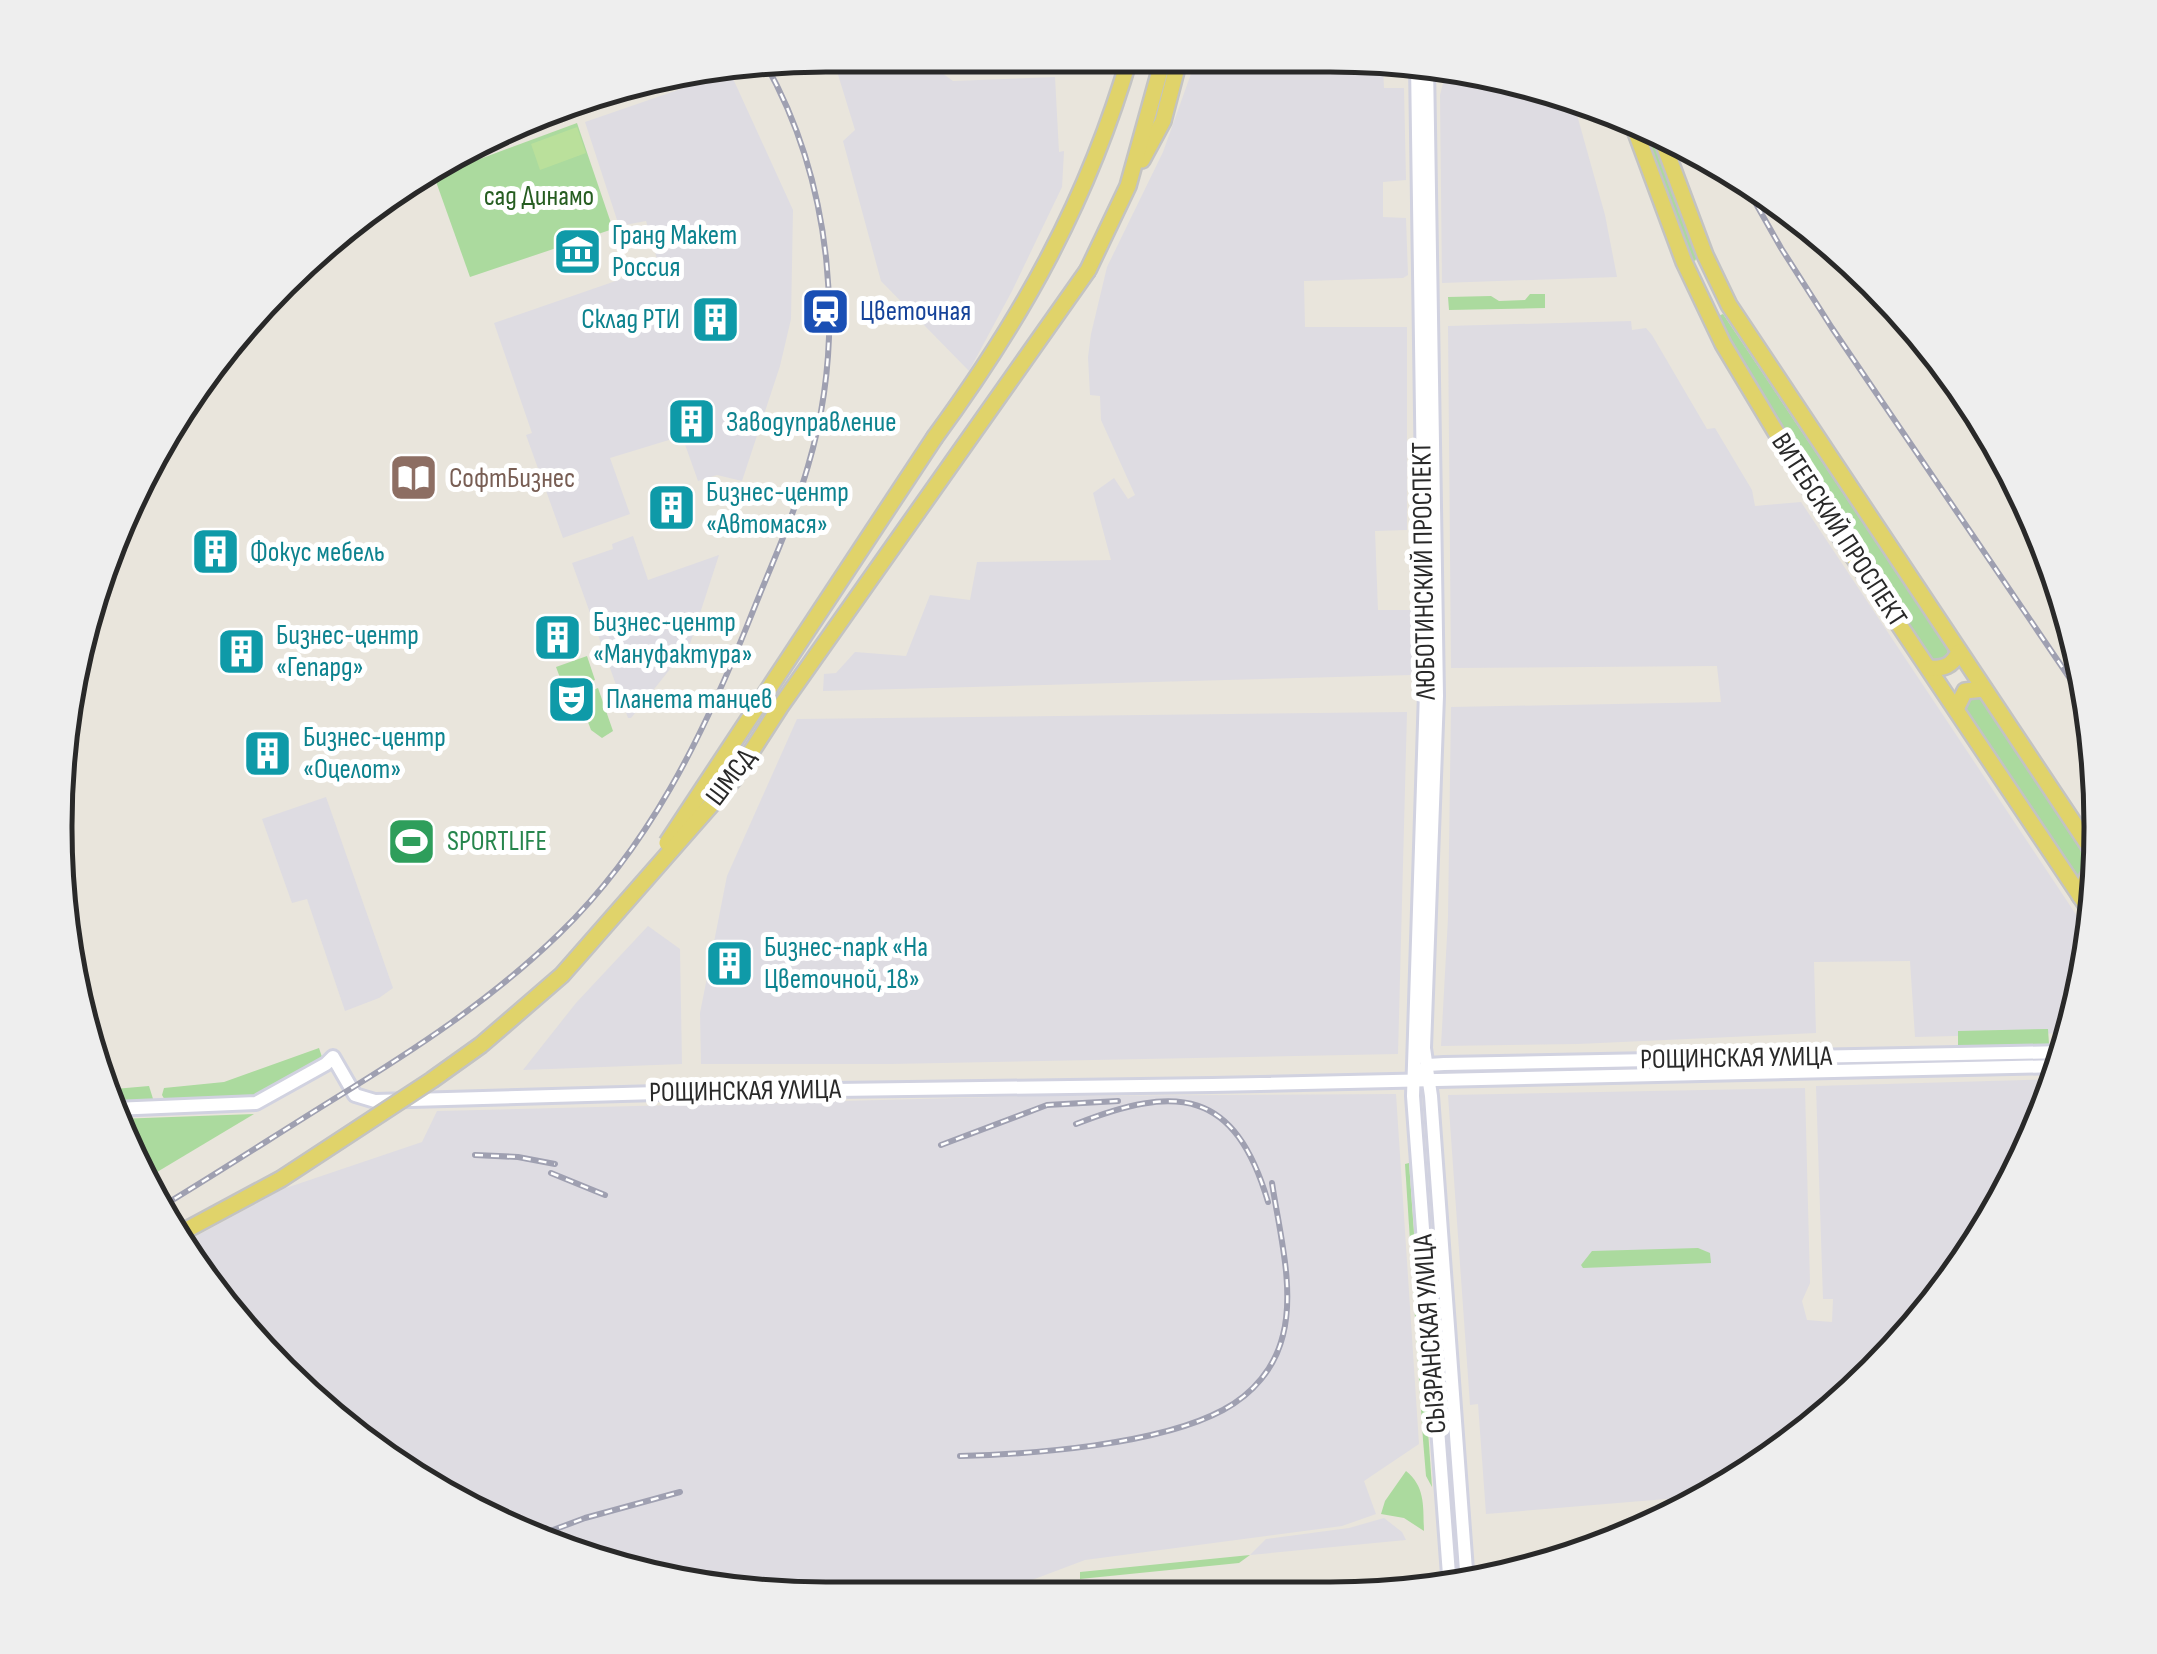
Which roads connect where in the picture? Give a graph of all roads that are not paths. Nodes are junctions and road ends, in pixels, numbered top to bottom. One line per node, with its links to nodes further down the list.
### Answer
1 (1125, 72): 23 (main road, ШМСД, bridge)
2 (1160, 72): 8 (main road, ШМСД)
3 (1176, 72): 8 (main road)
4 (1417, 78): 21 (street, ЛЮБОТИНСКИЙ ПРОСПЕКТ)
5 (1428, 79): 20 (street, ЛЮБОТИНСКИЙ ПРОСПЕКТ)
6 (1638, 139): 10 (main road, ВИТЕБСКИЙ ПРОСПЕКТ)
7 (1666, 151): 9 (main road, ВИТЕБСКИЙ ПРОСПЕКТ)
8 (1128, 186): 24 (main road, ШМСД, bridge)
9 (1705, 255): 10 (main road); 11 (main road, ВИТЕБСКИЙ ПРОСПЕКТ)
10 (1684, 262): 12 (main road, ВИТЕБСКИЙ ПРОСПЕКТ)
11 (1958, 652): 12 (main road); 13 (main road, ВИТЕБСКИЙ ПРОСПЕКТ)
12 (1928, 668): 14 (main road, ВИТЕБСКИЙ ПРОСПЕКТ)
13 (1984, 689): 14 (main road); 15 (main road, ВИТЕБСКИЙ ПРОСПЕКТ)
14 (1956, 709): 17 (main road, ВИТЕБСКИЙ ПРОСПЕКТ)
15 (2084, 838)
16 (2081, 892): 17 (main road)
17 (2080, 896)
18 (2049, 1052): 20 (street, РОЩИНСКАЯ УЛИЦА)
19 (2045, 1066): 20 (street, РОЩИНСКАЯ УЛИЦА)
20 (1429, 1072): 21 (street, РОЩИНСКАЯ УЛИЦА); 25 (street, СЫЗРАНСКАЯ УЛИЦА)
21 (1413, 1079): 22 (street, РОЩИНСКАЯ УЛИЦА); 26 (street, СЫЗРАНСКАЯ УЛИЦА)
22 (128, 1109)
23 (188, 1226)
24 (188, 1227)
25 (1466, 1569)
26 (1449, 1572)

